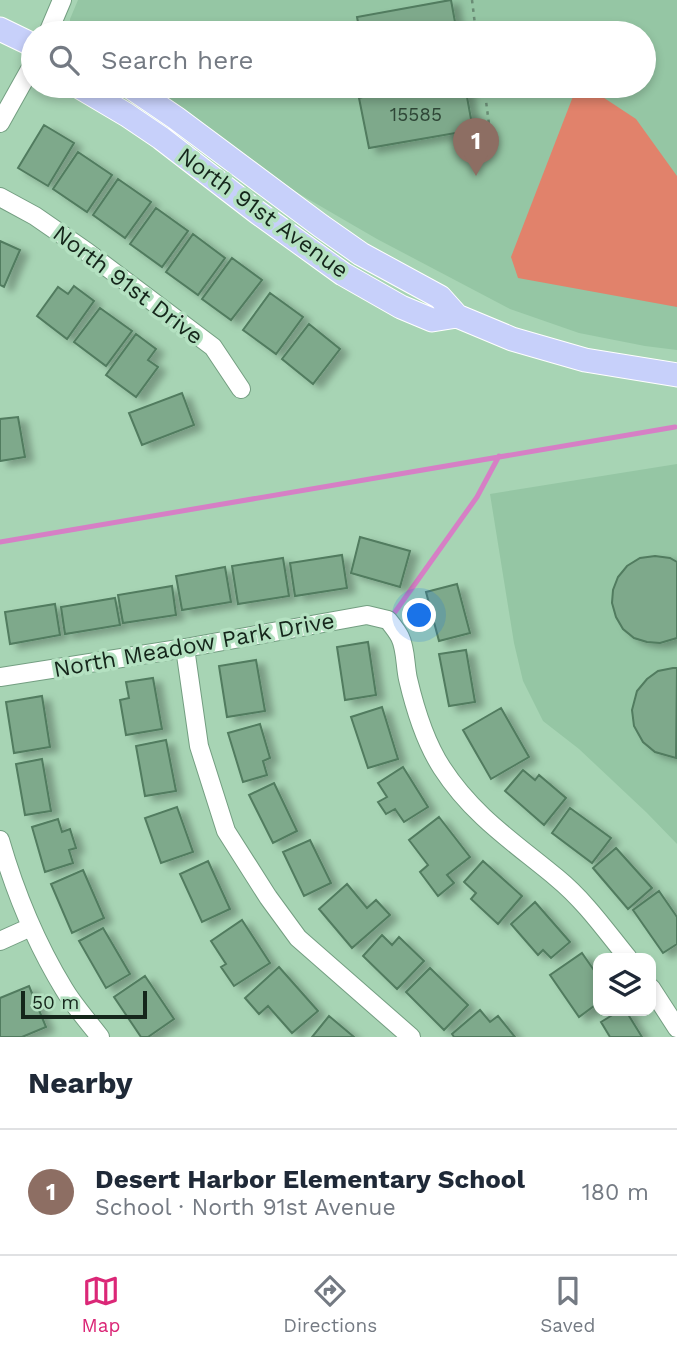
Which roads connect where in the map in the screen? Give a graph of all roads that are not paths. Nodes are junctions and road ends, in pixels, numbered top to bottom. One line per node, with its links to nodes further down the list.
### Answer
1 (62, 0): 2 (street)
2 (53, 21)
3 (0, 29): 4 (main road)
4 (21, 39)
5 (21, 85): 8 (street)
6 (98, 98): 11 (main road, North 91st Avenue)
7 (146, 98): 10 (main road, North 91st Avenue)
8 (0, 123)
9 (0, 197): 14 (street, North 91st Drive)
10 (301, 211): 11 (main road); 12 (main road, North 91st Avenue)
11 (286, 233): 12 (main road, North 91st Avenue)
12 (457, 316): 13 (main road, North 91st Avenue)
13 (677, 375)
14 (241, 389)
15 (185, 648): 16 (street, North Meadow Park Drive); 20 (street, North Meadow Park Drive); 24 (street)
16 (0, 677)
17 (0, 840): 18 (street)
18 (31, 927): 19 (street); 23 (street)
19 (0, 941)
20 (624, 953)
21 (656, 996): 22 (street)
22 (677, 1028)
23 (100, 1037)
24 (411, 1037)

